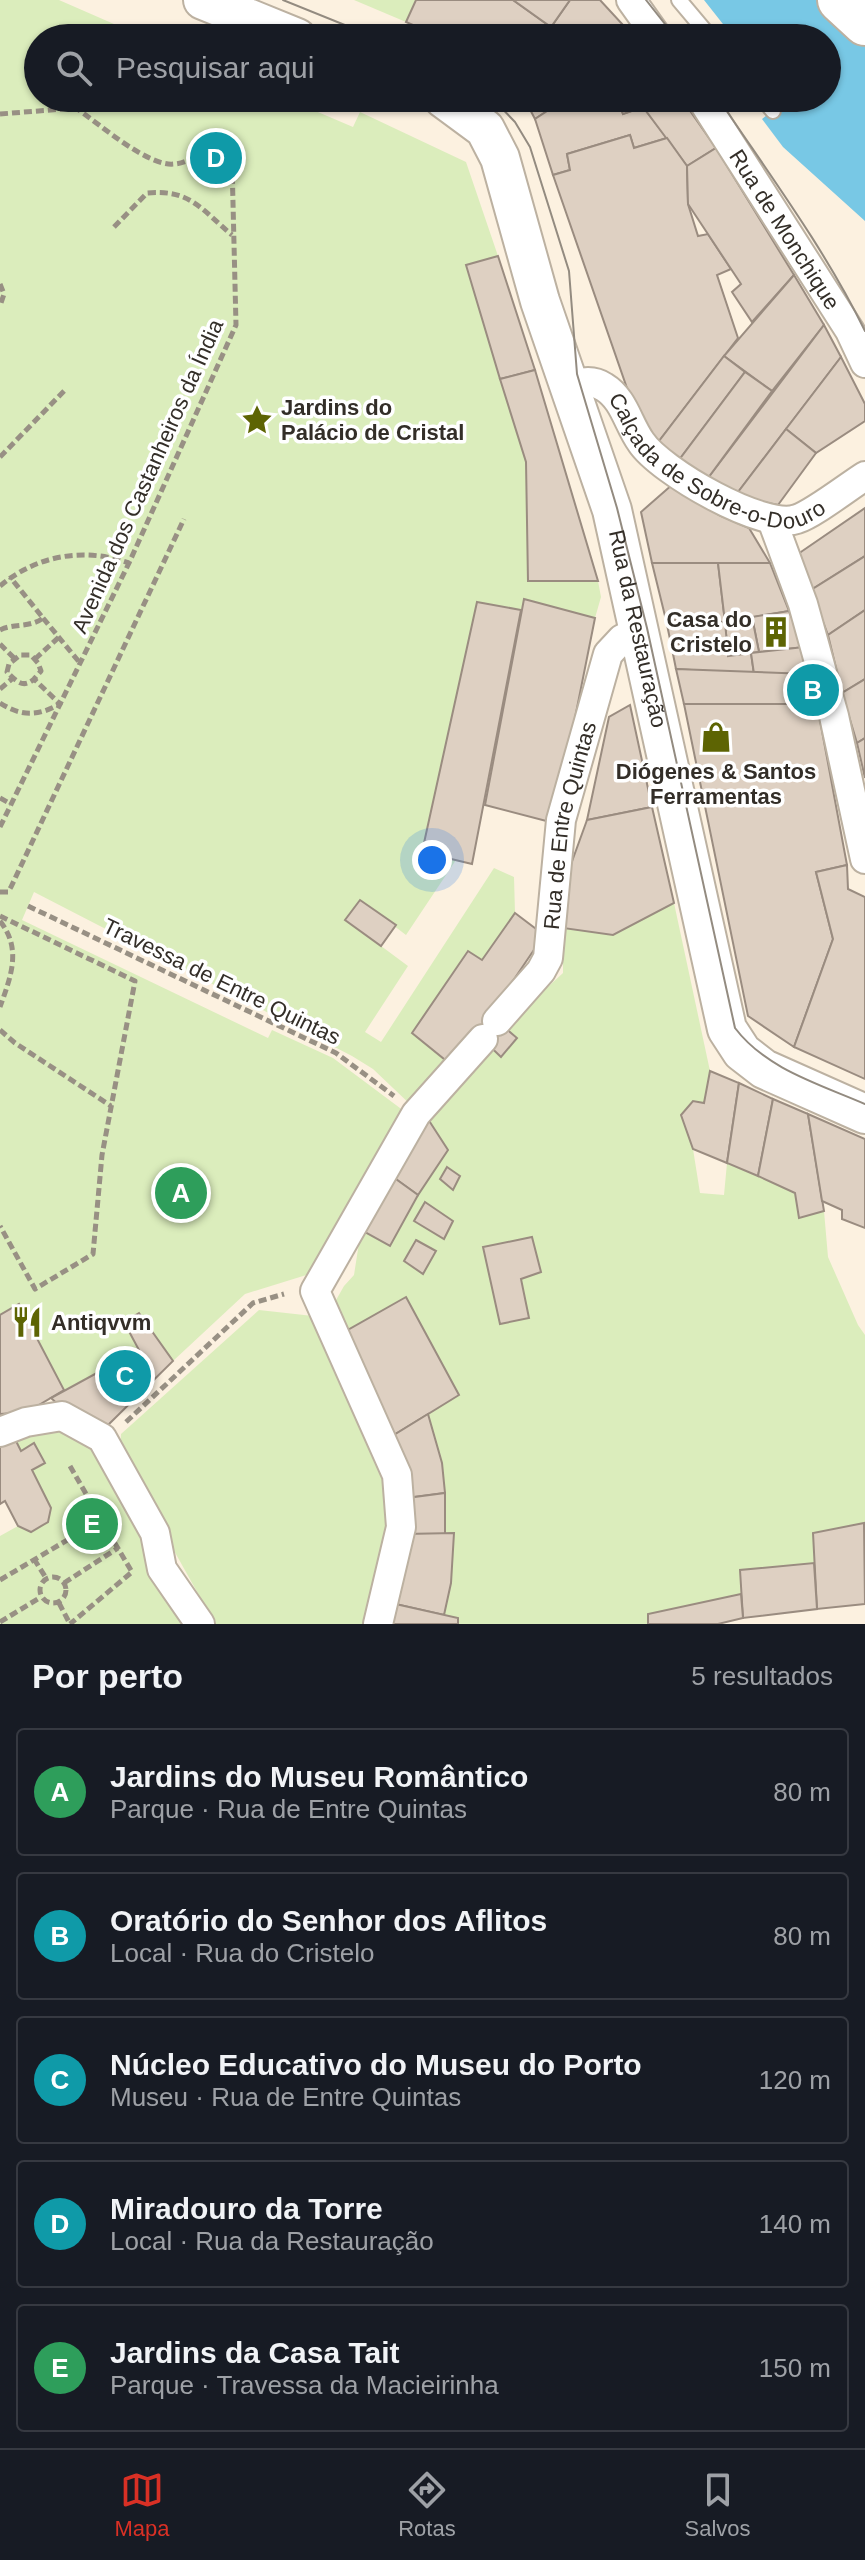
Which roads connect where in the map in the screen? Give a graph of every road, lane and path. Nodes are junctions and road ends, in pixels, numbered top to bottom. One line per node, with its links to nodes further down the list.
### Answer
1 (203, 0): 6 (main road)
2 (631, 0): 7 (street)
3 (679, 0): 8 (lane)
4 (840, 0): 5 (main road)
5 (865, 23)
6 (262, 24)
7 (648, 24)
8 (699, 24)
9 (25, 112): 13 (path)
10 (82, 112): 15 (path, Avenida dos Castanheiros da Índia)
11 (462, 112): 19 (main road, Rua da Restauração)
12 (710, 112): 18 (street, Rua de Monchique)
13 (0, 114)
14 (114, 227): 15 (path)
15 (232, 236): 25 (path, Avenida dos Castanheiros da Índia)
16 (0, 284): 17 (path)
17 (0, 306)
18 (865, 363)
19 (568, 387): 24 (street, Calçada de Sobre-o-Douro); 30 (main road, Rua da Restauração)
20 (66, 389): 21 (path)
21 (0, 457)
22 (865, 476): 24 (street, Calçada de Sobre-o-Douro)
23 (184, 519): 45 (path)
24 (772, 520): 44 (street)
25 (129, 563): 26 (path); 35 (path, Avenida dos Castanheiros da Índia)
26 (10, 577): 27 (path); 28 (path)
27 (0, 586)
28 (43, 618): 29 (path); 31 (path)
29 (0, 630)
30 (640, 630): 52 (main road, Rua da Restauração); 54 (street, Rua de Entre Quintas)
31 (59, 637): 34 (path); 35 (path)
32 (0, 644): 33 (path)
33 (15, 659): 34 (path); 36 (path)
34 (35, 659): 37 (path)
35 (80, 663): 40 (path, Avenida dos Castanheiros da Índia)
36 (13, 678): 37 (path); 38 (path)
37 (34, 679): 40 (path)
38 (0, 689)
39 (0, 703): 40 (path)
40 (60, 704): 42 (path, Avenida dos Castanheiros da Índia)
41 (0, 798): 42 (path)
42 (11, 804): 43 (path, Avenida dos Castanheiros da Índia)
43 (0, 827)
44 (865, 859)
45 (0, 892)
46 (28, 906): 50 (path, Travessa de Entre Quintas)
47 (0, 918): 48 (path); 51 (path)
48 (0, 1007)
49 (0, 1030): 51 (path)
50 (395, 1096)
51 (111, 1106): 53 (path)
52 (865, 1114)
53 (0, 1226)
54 (303, 1291): 56 (path); 69 (street)
55 (0, 1432): 56 (street)
56 (110, 1434): 68 (street)
57 (70, 1466): 58 (path)
58 (101, 1520): 59 (path); 60 (path)
59 (118, 1548): 63 (path); 67 (path)
60 (34, 1559): 61 (path); 62 (path)
61 (46, 1578): 63 (path); 64 (path)
62 (0, 1580)
63 (64, 1583): 65 (path)
64 (41, 1597): 65 (path); 66 (path)
65 (59, 1603): 67 (path)
66 (0, 1622)
67 (70, 1624)
68 (200, 1624)
69 (378, 1624)

